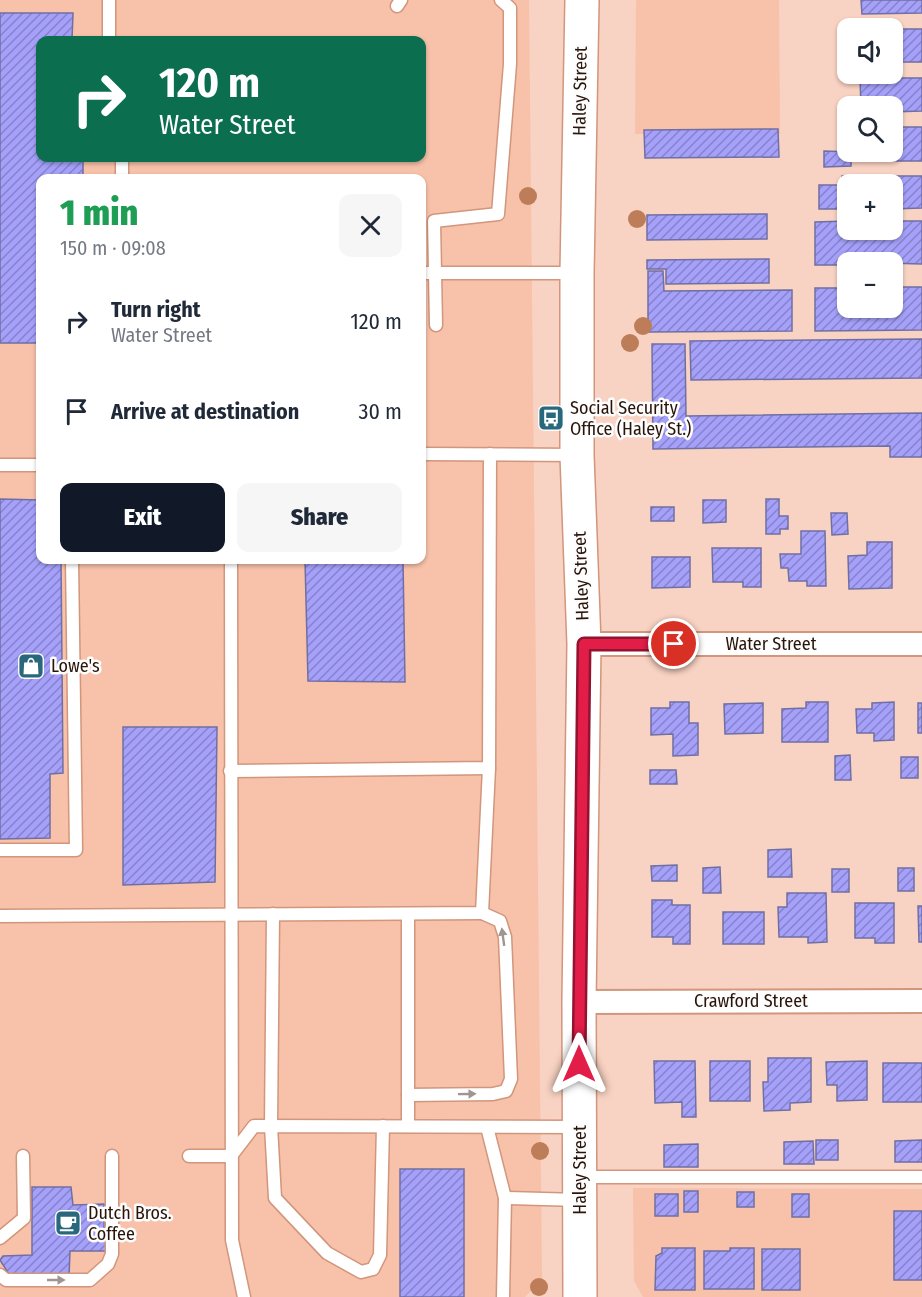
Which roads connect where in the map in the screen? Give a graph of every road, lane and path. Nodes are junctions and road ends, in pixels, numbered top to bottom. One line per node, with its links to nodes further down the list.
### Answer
1 (109, 0): 4 (lane)
2 (501, 0): 6 (lane)
3 (582, 0): 7 (main road, Haley Street)
4 (109, 36)
5 (426, 273): 6 (lane)
6 (435, 273): 7 (lane); 8 (lane)
7 (577, 273): 11 (main road, Haley Street)
8 (436, 325)
9 (426, 454): 10 (lane)
10 (490, 454): 11 (lane); 18 (lane)
11 (577, 455): 16 (main road, Haley Street)
12 (0, 465): 13 (lane)
13 (36, 465)
14 (72, 564): 20 (lane)
15 (231, 564): 19 (lane)
16 (584, 644): 17 (street, Water Street); 27 (main road, Haley Street)
17 (922, 644)
18 (489, 768): 19 (lane); 21 (lane)
19 (230, 771): 24 (lane)
20 (0, 850)
21 (482, 913): 23 (lane); 28 (lane, one-way to 21)
22 (273, 914): 23 (lane); 24 (lane); 29 (lane)
23 (408, 914): 28 (lane)
24 (230, 915): 25 (lane); 37 (lane)
25 (0, 916)
26 (922, 1001): 27 (street, Crawford Street)
27 (579, 1002): 33 (main road, Haley Street)
28 (408, 1095): 31 (lane)
29 (271, 1126): 30 (lane); 30 (lane); 37 (lane)
30 (383, 1126): 31 (lane)
31 (408, 1126): 32 (lane)
32 (487, 1127): 33 (lane); 40 (lane)
33 (580, 1127): 39 (main road, Haley Street)
34 (23, 1156): 41 (lane)
35 (112, 1156): 42 (lane, one-way to 35)
36 (189, 1156): 37 (lane)
37 (231, 1156): 43 (lane)
38 (922, 1177): 39 (lane)
39 (580, 1189): 40 (lane); 45 (main road, Haley Street)
40 (505, 1198): 44 (lane)
41 (0, 1238)
42 (0, 1275)
43 (244, 1297)
44 (503, 1297)
45 (580, 1297)

